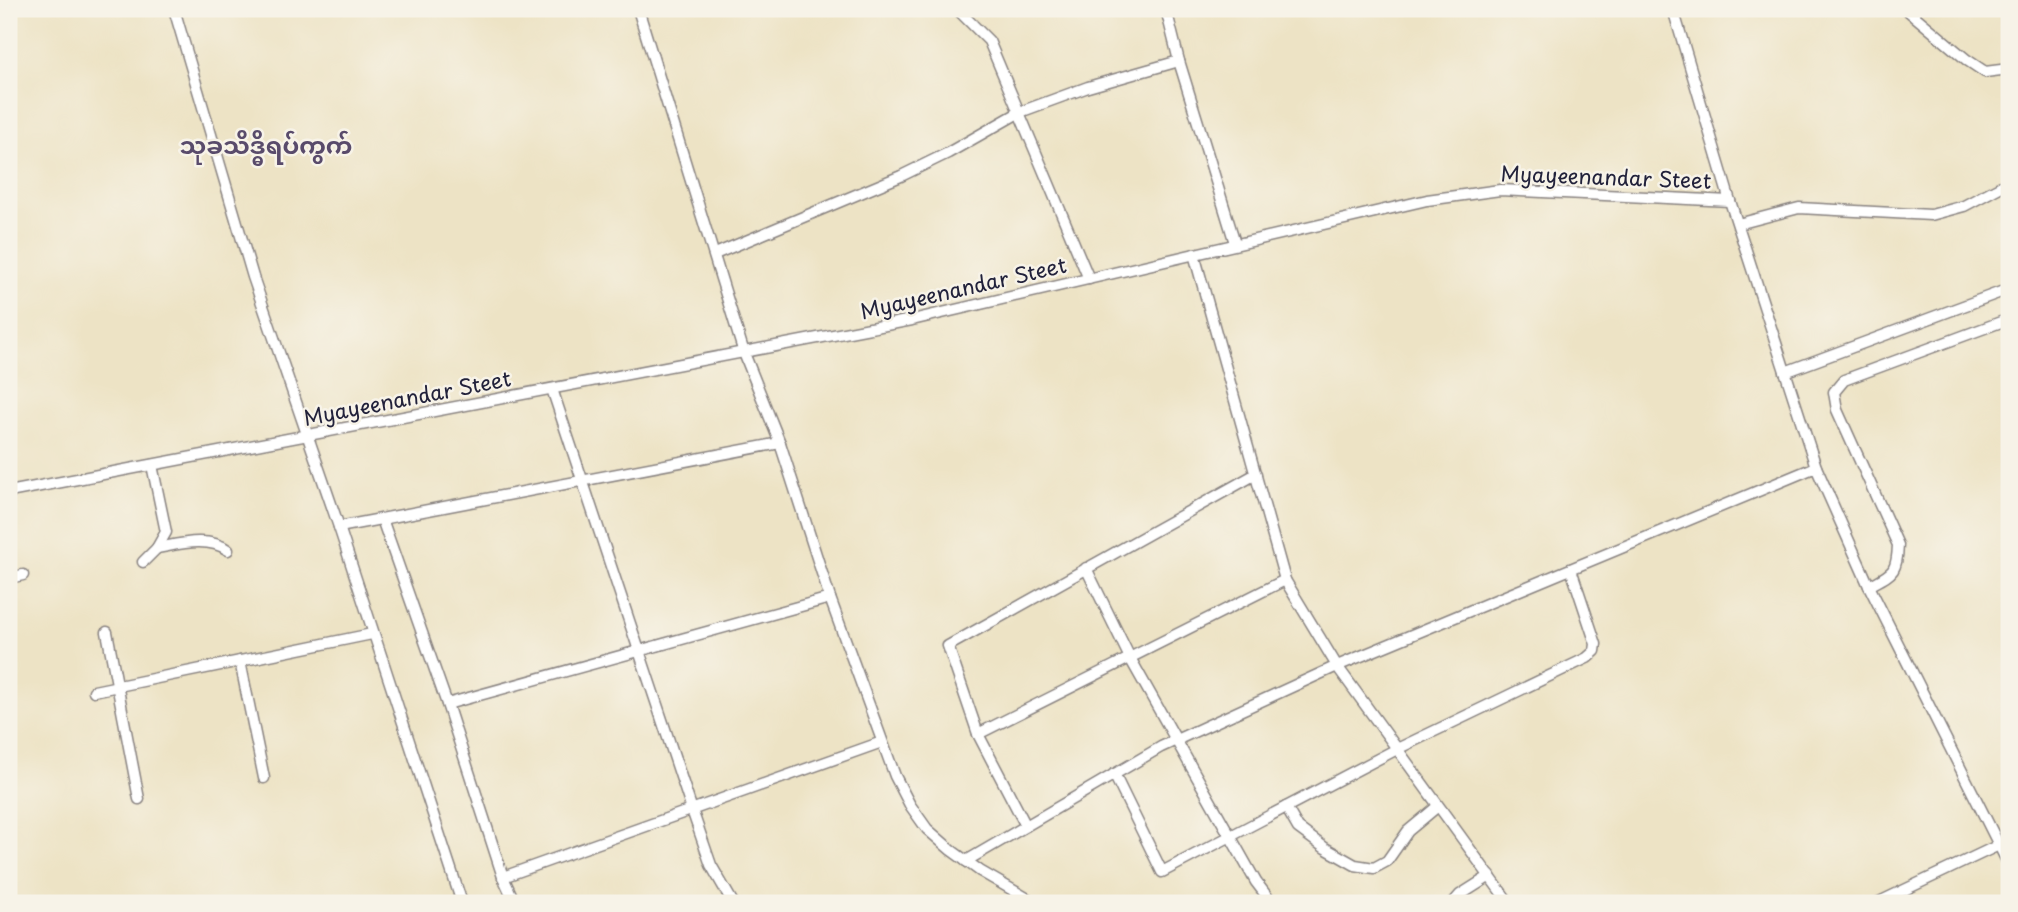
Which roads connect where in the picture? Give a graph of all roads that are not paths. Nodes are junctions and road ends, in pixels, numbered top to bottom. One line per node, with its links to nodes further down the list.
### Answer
1 (174, 9): 22 (street)
2 (638, 9): 14 (street)
3 (957, 9): 9 (street)
4 (1166, 9): 7 (street)
5 (1673, 9): 11 (street, Myayeenandar Steet)
6 (1906, 9): 8 (street)
7 (1179, 61): 9 (street); 13 (street)
8 (2009, 69)
9 (1020, 112): 14 (street); 16 (street)
10 (2009, 182): 12 (street)
11 (1730, 201): 12 (street); 13 (street, Myayeenandar Steet)
12 (1738, 223): 20 (street)
13 (1236, 243): 15 (street, Myayeenandar Steet)
14 (715, 254): 19 (street)
15 (1194, 254): 16 (street, Myayeenandar Steet); 26 (street)
16 (1089, 279): 19 (street, Myayeenandar Steet)
17 (2009, 289): 20 (street)
18 (2009, 319): 39 (street)
19 (744, 353): 21 (street, Myayeenandar Steet); 23 (street)
20 (1785, 372): 25 (street)
21 (552, 389): 22 (street, Myayeenandar Steet); 27 (street)
22 (307, 435): 24 (street, Myayeenandar Steet); 30 (street)
23 (779, 443): 27 (street); 40 (street)
24 (152, 465): 28 (street, Myayeenandar Steet); 31 (street)
25 (1816, 467): 35 (street); 39 (street)
26 (1256, 474): 34 (street); 38 (street)
27 (582, 480): 29 (street); 43 (street)
28 (9, 492)
29 (382, 519): 30 (street); 49 (street)
30 (339, 527): 42 (street)
31 (157, 548): 32 (street); 33 (street)
32 (228, 550)
33 (143, 562)
34 (1086, 568): 44 (street); 50 (street)
35 (1571, 569): 46 (street); 53 (street)
36 (23, 575): 37 (street)
37 (9, 578)
38 (1285, 580): 44 (street); 46 (street)
39 (1868, 586): 62 (street)
40 (830, 598): 43 (street); 52 (street)
41 (107, 632): 47 (street)
42 (372, 634): 45 (street); 66 (street)
43 (640, 651): 49 (street); 59 (street)
44 (1130, 658): 50 (street); 51 (street)
45 (240, 661): 47 (street); 55 (street)
46 (1337, 666): 51 (street); 53 (street)
47 (118, 686): 48 (street); 56 (street)
48 (94, 691)
49 (447, 704): 65 (street)
50 (978, 734): 60 (street)
51 (1177, 739): 54 (street); 61 (street)
52 (882, 742): 59 (street); 63 (street)
53 (1397, 750): 57 (street); 58 (street)
54 (1114, 774): 60 (street); 61 (street)
55 (264, 778)
56 (139, 799)
57 (1438, 806): 58 (street); 64 (street)
58 (1286, 807): 61 (street)
59 (692, 810): 65 (street); 68 (street)
60 (1026, 826): 63 (street)
61 (1230, 837): 70 (street)
62 (2006, 855): 73 (street)
63 (966, 861): 69 (street)
64 (1490, 876): 71 (street); 72 (street)
65 (503, 877): 67 (street)
66 (462, 903)
67 (515, 903)
68 (733, 903)
69 (1035, 903)
70 (1272, 903)
71 (1452, 903)
72 (1509, 903)
73 (1877, 903)

